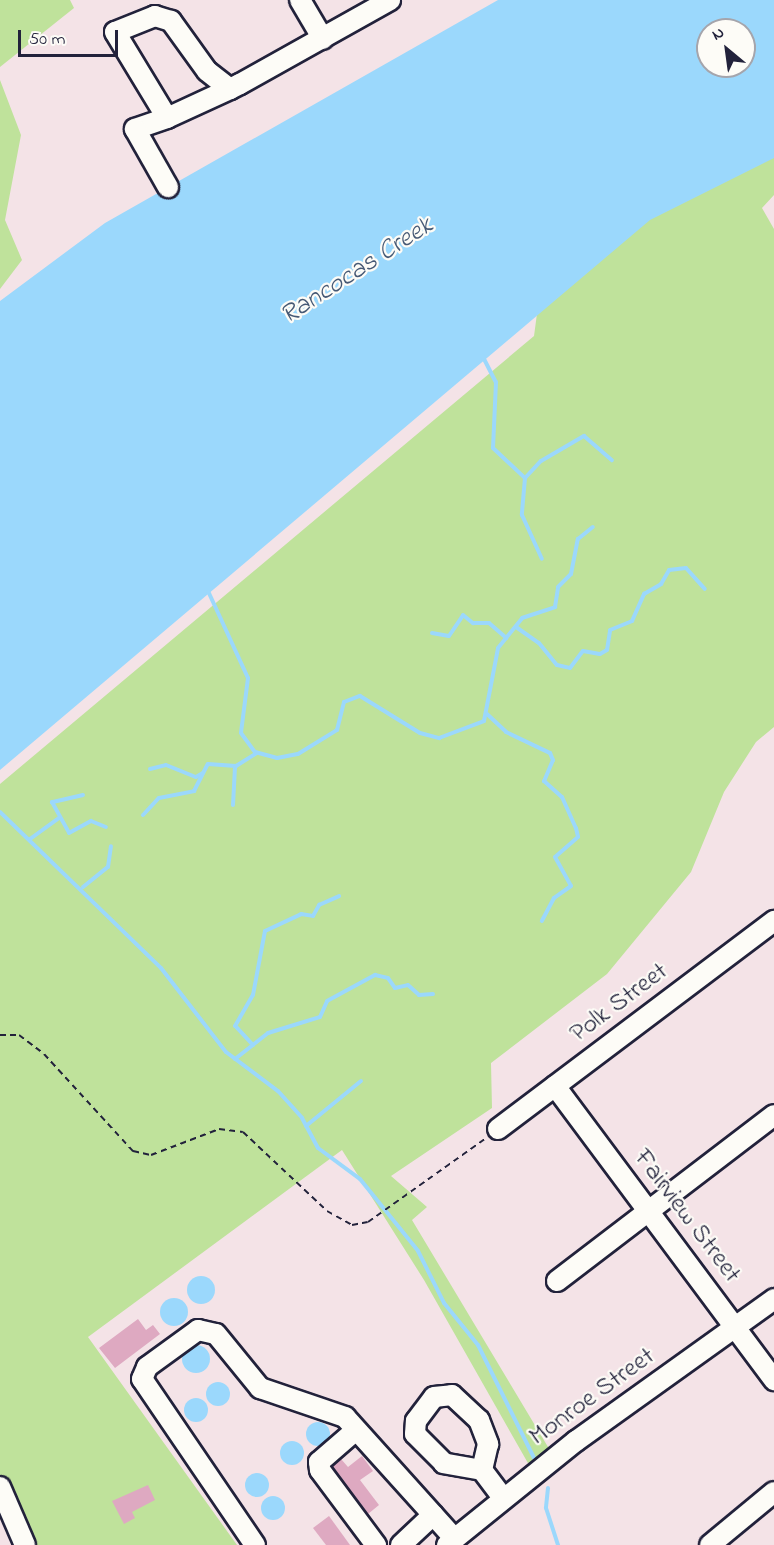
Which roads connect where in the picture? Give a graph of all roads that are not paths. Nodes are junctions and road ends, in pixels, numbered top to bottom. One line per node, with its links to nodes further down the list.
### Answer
1 (300, 0): 3 (street)
2 (390, 0): 3 (street)
3 (323, 39): 4 (street)
4 (230, 89): 5 (street); 5 (street)
5 (167, 118): 6 (street)
6 (168, 187)
7 (774, 921): 8 (street, Polk Street)
8 (555, 1086): 10 (street, Polk Street); 11 (street, Fairview Street)
9 (774, 1115): 11 (street)
10 (498, 1129)
11 (647, 1211): 12 (street); 14 (street, Fairview Street)
12 (557, 1281)
13 (774, 1299): 14 (street, Monroe Street)
14 (735, 1328): 15 (street, Fairview Street); 20 (street, Monroe Street)
15 (774, 1380)
16 (356, 1430): 21 (street); 25 (street); 26 (street)
17 (482, 1470): 20 (street)
18 (0, 1486): 24 (street)
19 (774, 1492): 23 (street)
20 (504, 1499): 22 (street, Monroe Street)
21 (433, 1515): 22 (street); 27 (street)
22 (451, 1542)
23 (713, 1544)
24 (25, 1545)
25 (255, 1545)
26 (376, 1545)
27 (401, 1545)

